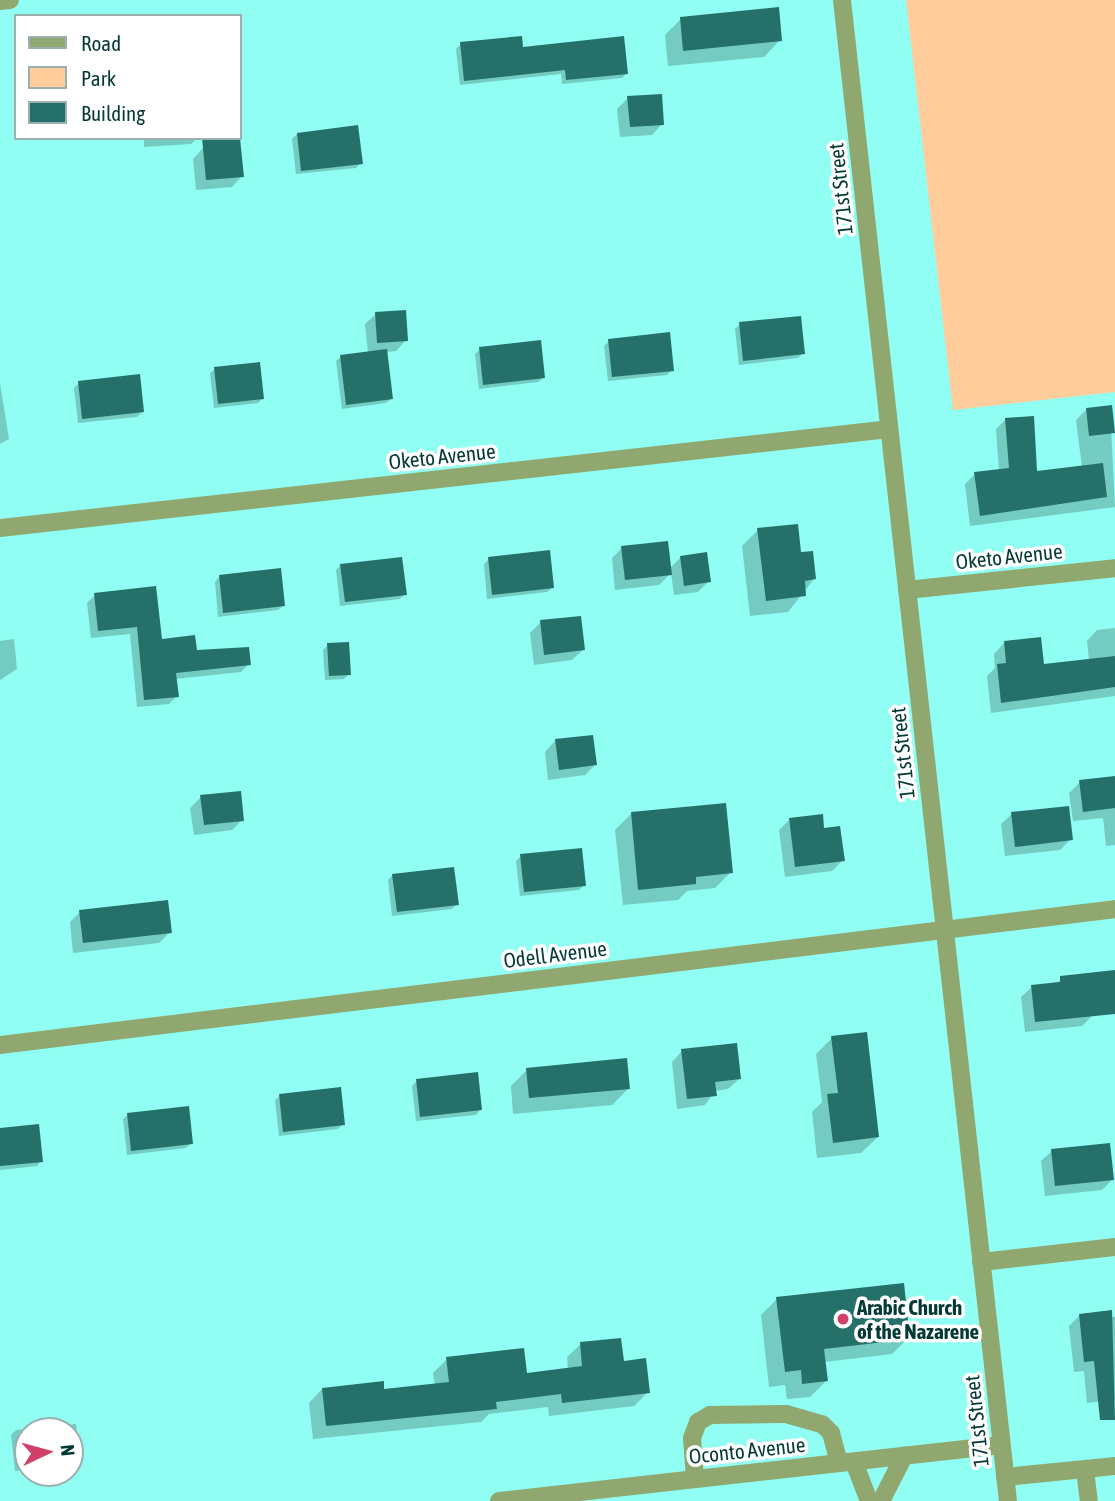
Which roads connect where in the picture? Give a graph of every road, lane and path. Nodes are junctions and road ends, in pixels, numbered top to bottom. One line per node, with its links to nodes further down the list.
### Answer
1 (10, 0): 3 (street)
2 (842, 0): 4 (street, 171st Street)
3 (0, 1)
4 (889, 429): 5 (street, Oketo Avenue); 7 (street, 171st Street)
5 (0, 528)
6 (1115, 568): 7 (street, Oketo Avenue)
7 (907, 590): 9 (street, 171st Street)
8 (1115, 909): 9 (street, Odell Avenue)
9 (944, 929): 10 (street, Odell Avenue); 12 (street, 171st Street)
10 (0, 1045)
11 (1115, 1247): 12 (street)
12 (981, 1262): 13 (street, 171st Street)
13 (1001, 1445): 14 (street, Oconto Avenue); 18 (street, 171st Street)
14 (904, 1457): 15 (street, Oconto Avenue); 22 (street)
15 (846, 1462): 19 (street, Oconto Avenue); 19 (street); 21 (street)
16 (1115, 1466): 17 (street)
17 (1085, 1469): 18 (street); 24 (street)
18 (1005, 1477): 23 (street, 171st Street)
19 (695, 1479): 20 (street, Oconto Avenue)
20 (499, 1501)
21 (870, 1501)
22 (881, 1501)
23 (1007, 1501)
24 (1089, 1501)

